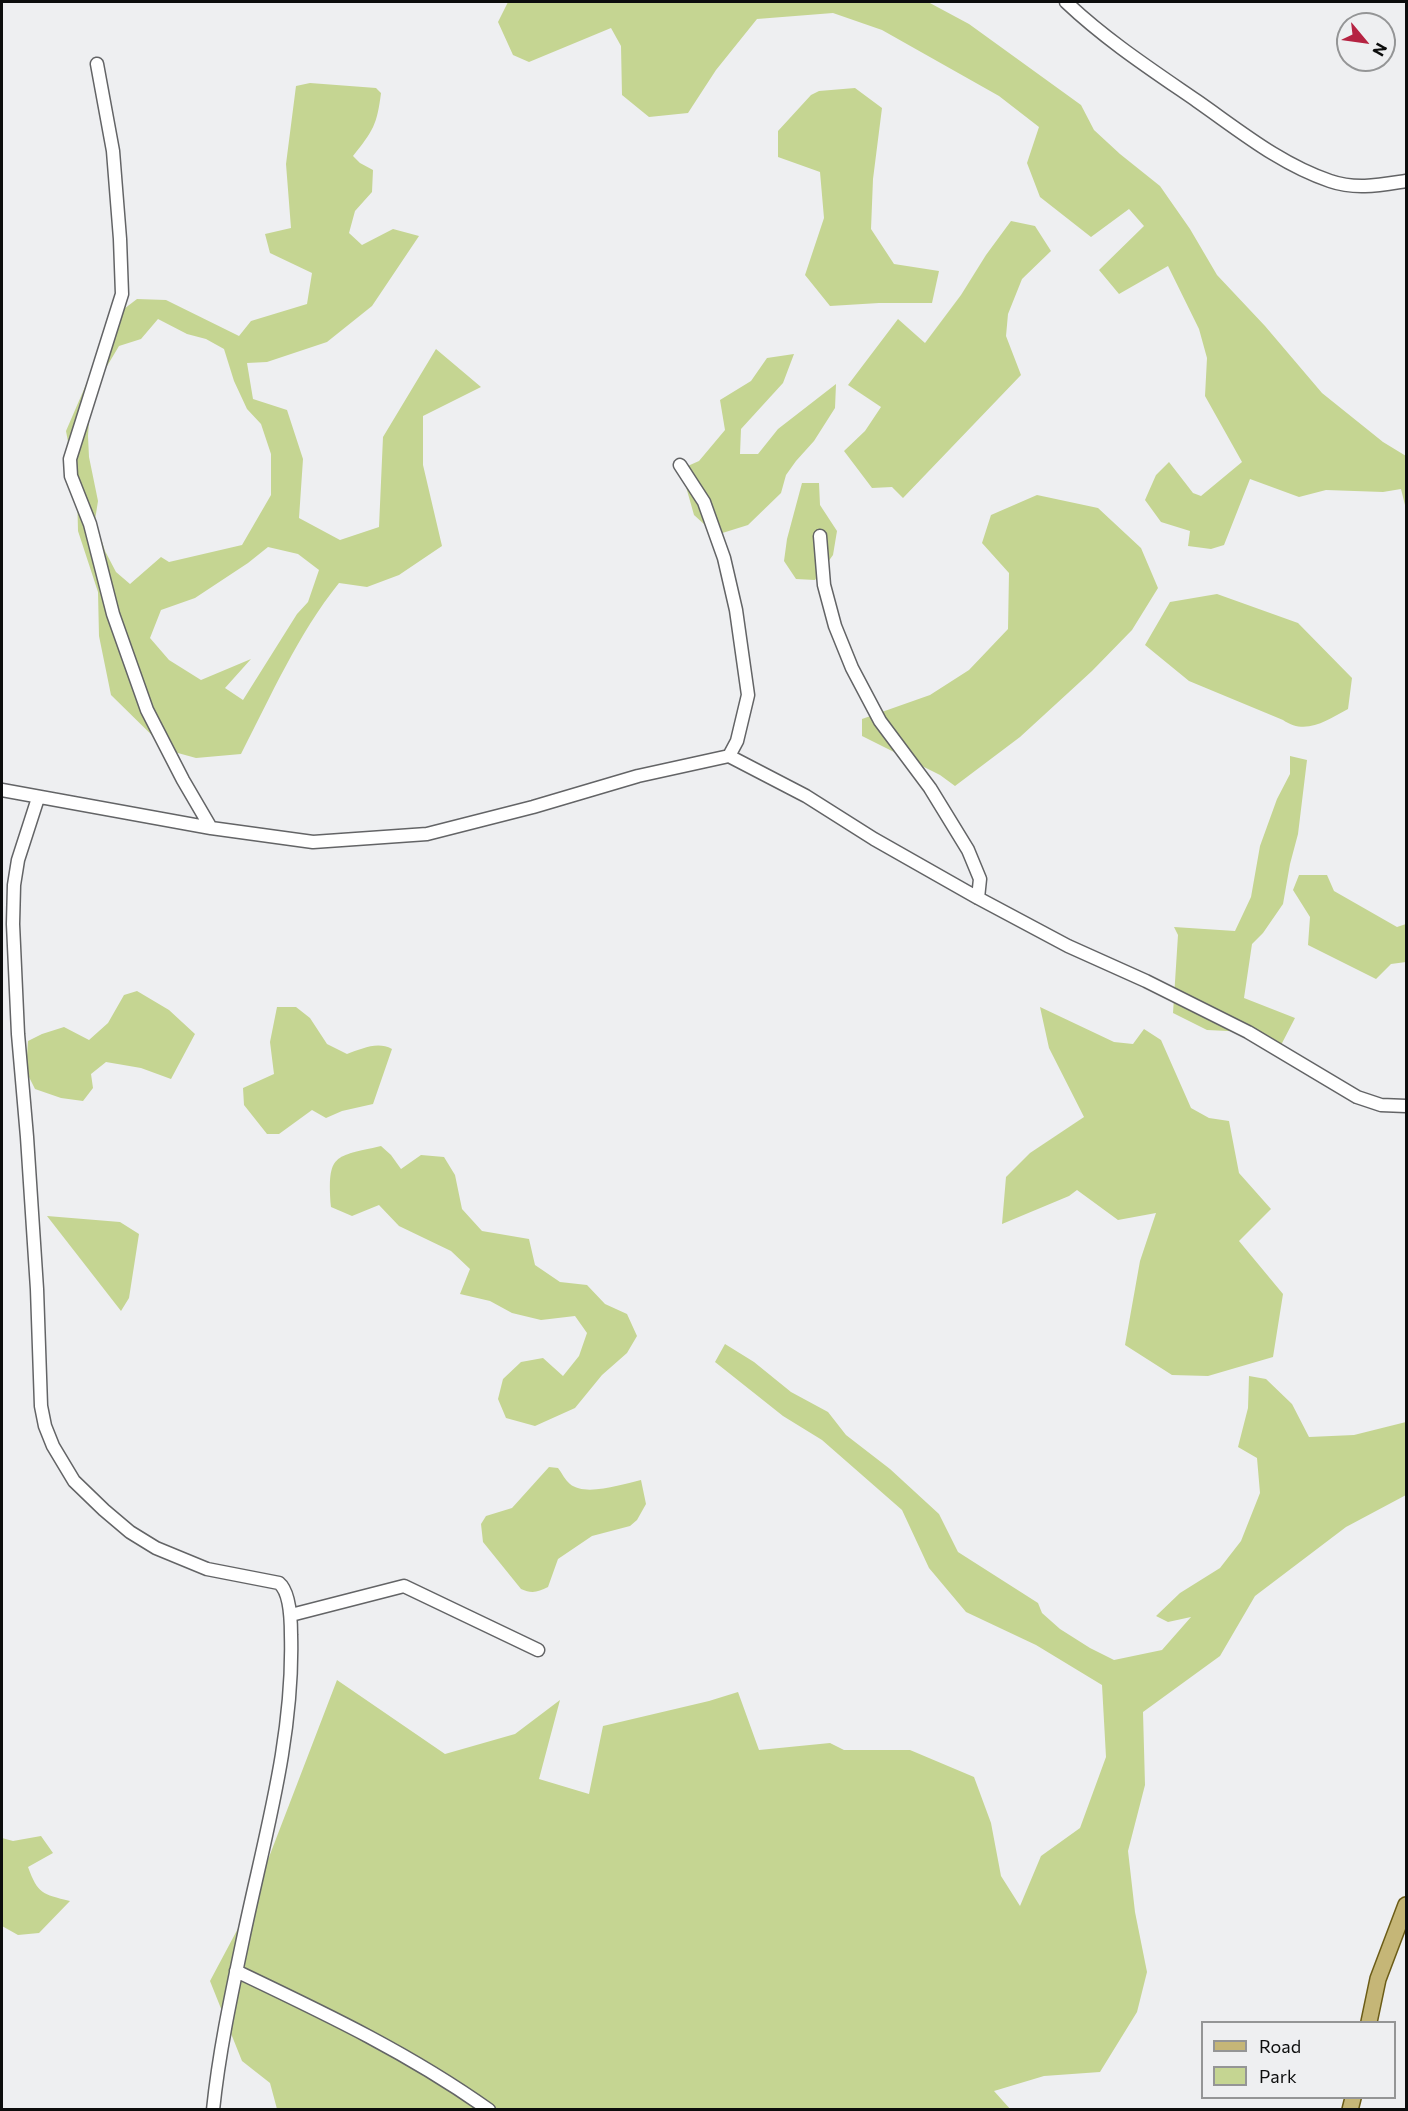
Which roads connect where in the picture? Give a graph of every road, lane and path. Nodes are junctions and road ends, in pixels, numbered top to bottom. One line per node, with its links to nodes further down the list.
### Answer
1 (1066, 2): 3 (street)
2 (97, 64): 9 (street)
3 (1407, 181)
4 (680, 465): 6 (street)
5 (820, 536): 10 (street)
6 (729, 756): 9 (street); 10 (street)
7 (2, 790): 8 (street)
8 (38, 798): 9 (street); 12 (street)
9 (211, 828)
10 (978, 898): 11 (street)
11 (1407, 1106)
12 (291, 1616): 13 (street); 15 (street)
13 (538, 1650)
14 (1407, 1905): 16 (main road)
15 (236, 1971): 17 (street); 18 (street)
16 (1369, 2021)
17 (213, 2109)
18 (489, 2109)

